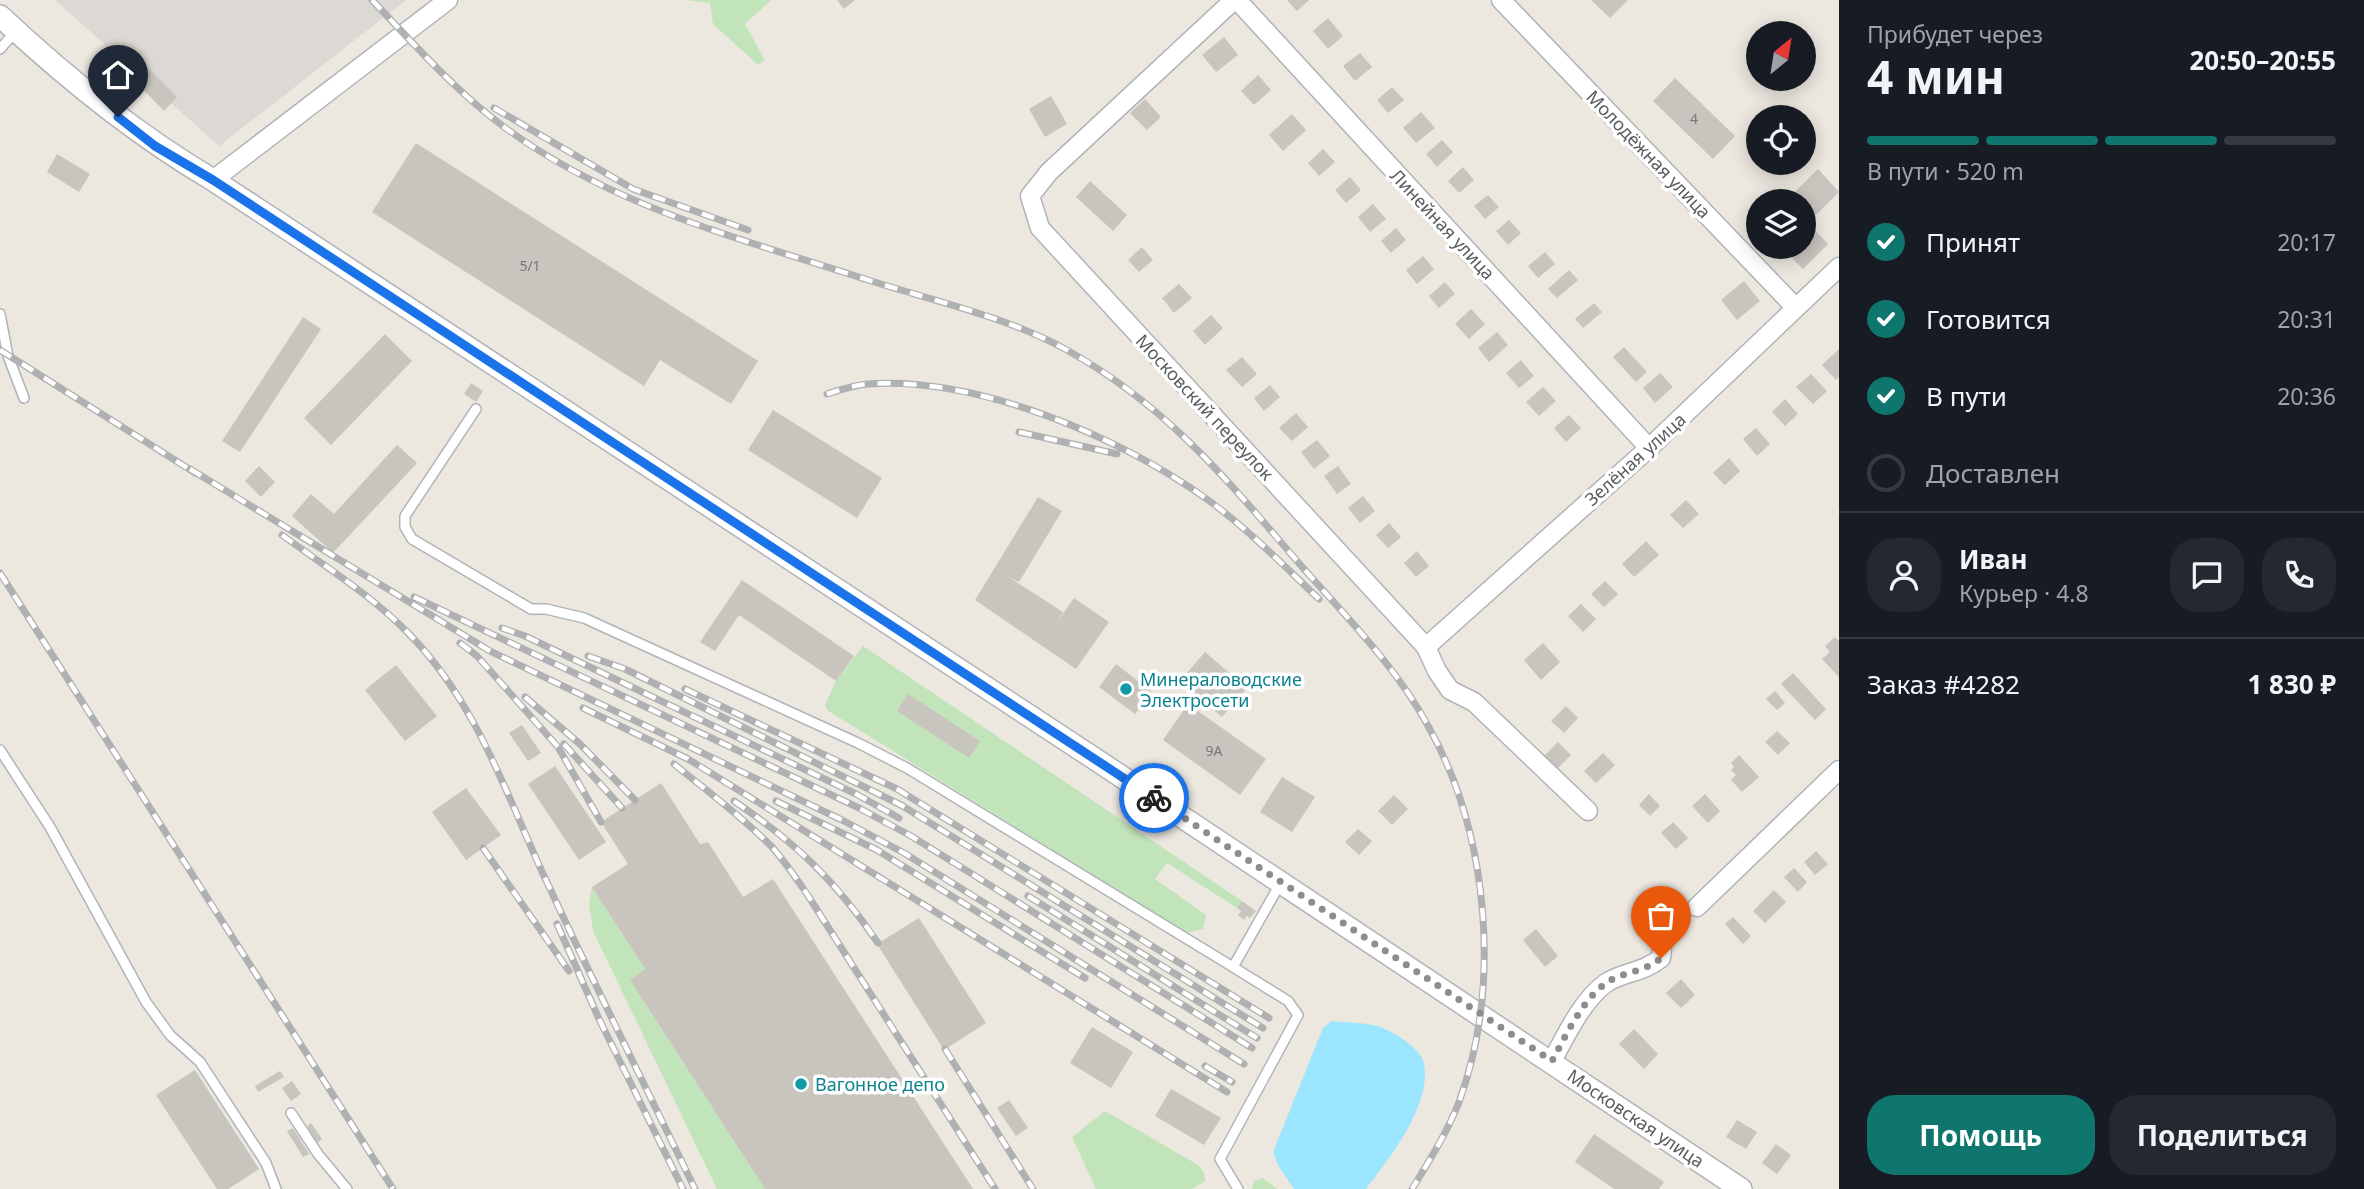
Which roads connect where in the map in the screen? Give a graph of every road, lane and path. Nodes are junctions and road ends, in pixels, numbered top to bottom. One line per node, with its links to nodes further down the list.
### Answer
1 (448, 0): 7 (street)
2 (1236, 0): 13 (street, Линейная улица); 14 (street, Московский переулок)
3 (1501, 0): 9 (street, Молодёжная улица)
4 (0, 16): 5 (street, Московская улица)
5 (16, 31): 6 (lane); 7 (street, Московская улица)
6 (0, 49)
7 (213, 180): 18 (street, Московская улица)
8 (1839, 267): 9 (street, Зелёная улица)
9 (1796, 308): 13 (street, Зелёная улица)
10 (0, 314): 11 (lane)
11 (24, 398)
12 (476, 409): 21 (lane)
13 (1649, 448): 14 (street, Зелёная улица)
14 (1426, 647): 17 (street, Московский переулок)
15 (0, 750): 24 (lane)
16 (1839, 770): 19 (street)
17 (1588, 811)
18 (1281, 883): 21 (lane); 22 (street, Московская улица)
19 (1697, 907)
20 (1662, 950): 22 (street)
21 (1233, 968): 26 (lane)
22 (1552, 1061): 27 (street, Московская улица)
23 (291, 1113): 25 (lane)
24 (276, 1189)
25 (347, 1189)
26 (1238, 1189)
27 (1741, 1189)

